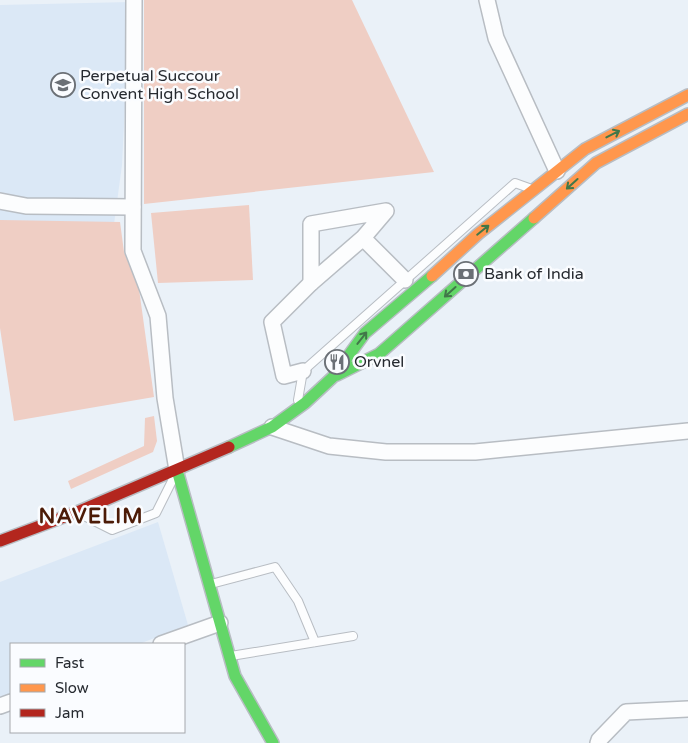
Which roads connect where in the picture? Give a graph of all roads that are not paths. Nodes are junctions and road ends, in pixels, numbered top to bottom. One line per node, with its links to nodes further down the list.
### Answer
1 (134, 0): 8 (street)
2 (487, 0): 5 (street)
3 (688, 95): 5 (main road, one-way to 3)
4 (688, 114): 13 (main road, one-way to 13)
5 (557, 171): 6 (main road)
6 (533, 190): 10 (lane); 13 (main road, one-way to 6)
7 (0, 201): 8 (street)
8 (133, 207): 17 (street)
9 (363, 238): 10 (street); 11 (street); 11 (street)
10 (405, 280): 12 (lane)
11 (311, 283): 12 (street)
12 (303, 371): 14 (lane)
13 (333, 377): 14 (main road)
14 (297, 408): 15 (main road)
15 (272, 427): 16 (street); 17 (main road)
16 (688, 431)
17 (177, 470): 18 (main road); 18 (lane); 20 (main road)
18 (77, 512): 19 (main road)
19 (0, 541)
20 (209, 584): 21 (main road); 23 (lane)
21 (220, 623): 24 (street); 25 (main road)
22 (353, 636): 23 (lane)
23 (315, 642): 25 (lane)
24 (163, 643)
25 (229, 656): 27 (main road)
26 (688, 709): 28 (street)
27 (273, 743)
28 (598, 743)

